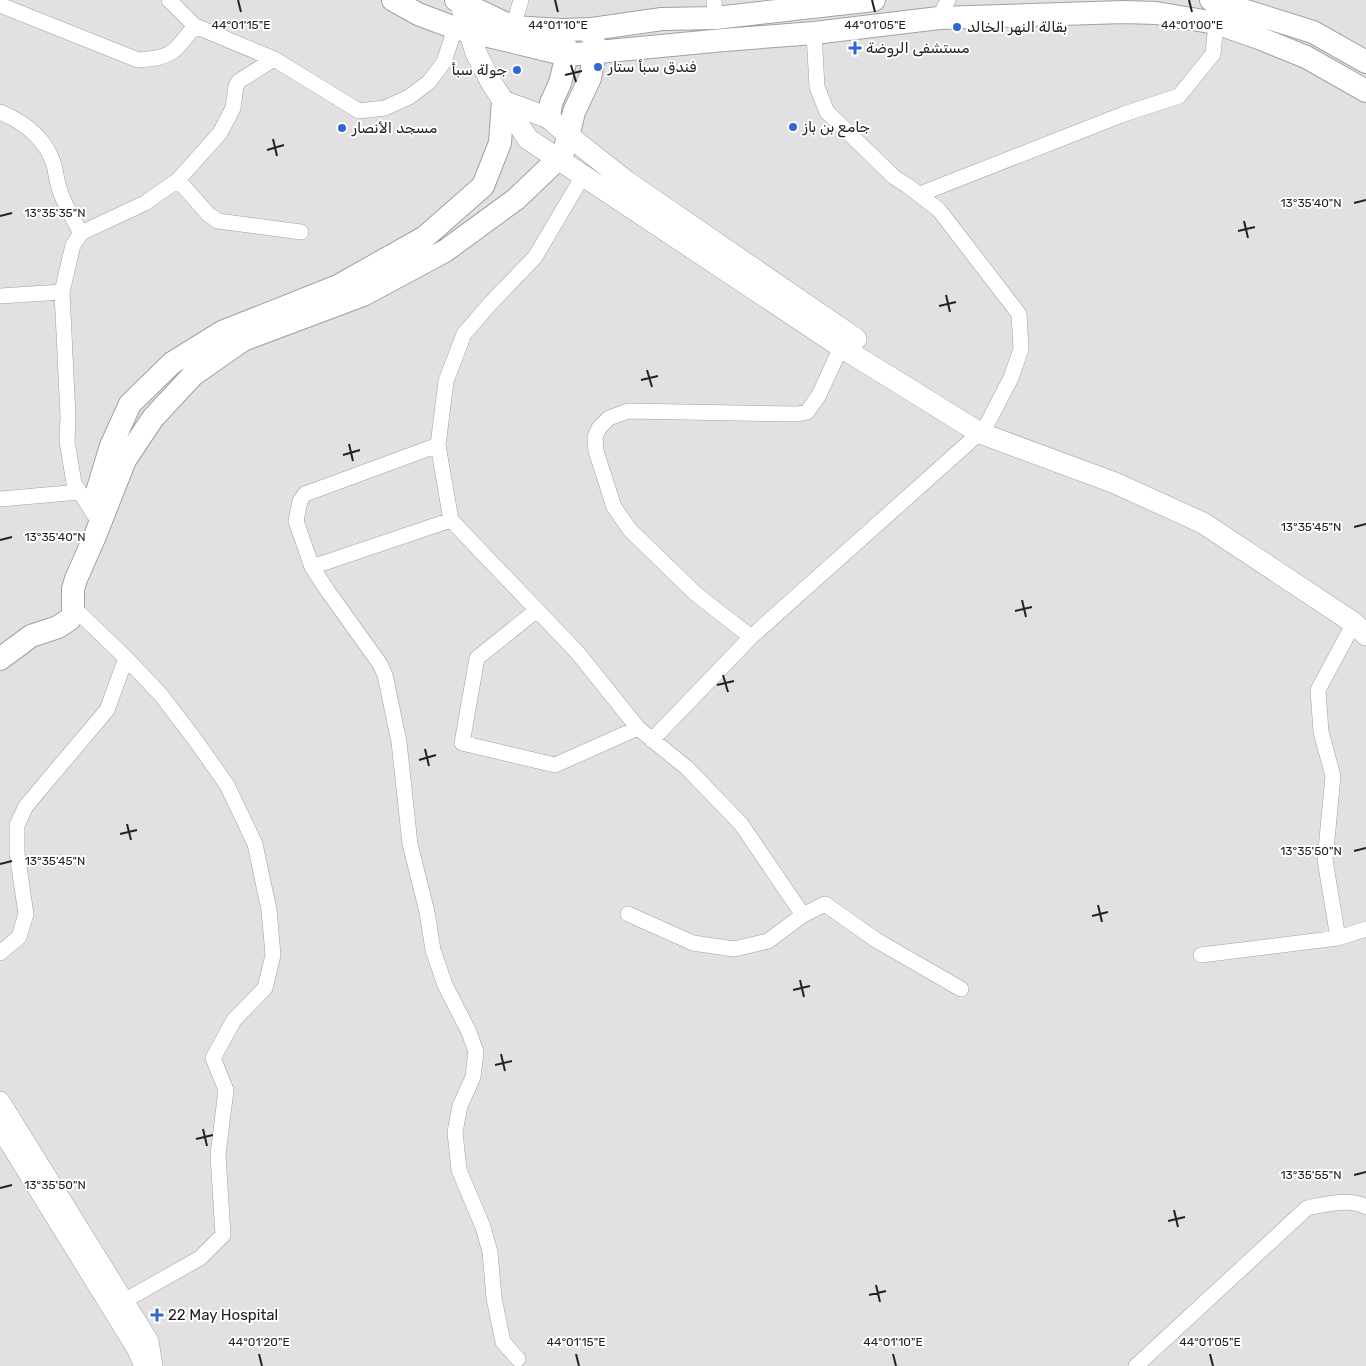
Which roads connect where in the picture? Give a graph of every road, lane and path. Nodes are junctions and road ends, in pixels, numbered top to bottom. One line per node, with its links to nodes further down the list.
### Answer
1 (168, 0): 11 (street)
2 (393, 0): 14 (main road)
3 (521, 0): 12 (street)
4 (874, 0): 8 (main road)
5 (1210, 0): 20 (main road)
6 (458, 1): 12 (main road); 14 (main road)
7 (0, 5): 11 (street)
8 (715, 9): 13 (main road)
9 (944, 9): 10 (main road); 16 (main road)
10 (1216, 23): 21 (main road); 29 (street)
11 (194, 26): 19 (street)
12 (513, 26): 15 (main road)
13 (592, 29): 15 (main road); 17 (main road)
14 (462, 30): 18 (main road); 19 (street); 22 (main road)
15 (562, 30): 18 (main road)
16 (814, 33): 17 (main road); 29 (street)
17 (595, 52): 18 (main road); 25 (main road)
18 (567, 56): 24 (main road)
19 (274, 59): 28 (street)
20 (1366, 62)
21 (1366, 91)
22 (503, 101): 24 (main road); 26 (main road); 40 (main road)
23 (0, 112): 31 (street)
24 (549, 118): 25 (main road)
25 (569, 136): 26 (main road); 35 (main road)
26 (558, 159): 27 (main road); 40 (main road)
27 (583, 176): 34 (main road); 36 (street)
28 (178, 180): 30 (street); 31 (street)
29 (920, 194): 35 (street)
30 (301, 232)
31 (81, 233): 32 (street)
32 (62, 292): 33 (street); 37 (street)
33 (0, 296)
34 (841, 347): 35 (main road); 45 (street)
35 (982, 431): 44 (main road); 45 (street)
36 (438, 445): 39 (street); 41 (street)
37 (80, 492): 38 (street); 40 (street)
38 (0, 498)
39 (452, 520): 41 (street); 43 (street)
40 (100, 522): 42 (main road)
41 (312, 567): 61 (street)
42 (74, 608): 46 (street); 47 (main road)
43 (537, 610): 48 (street); 48 (street)
44 (1362, 624): 53 (street)
45 (751, 637): 49 (street)
46 (126, 658): 54 (street); 60 (street)
47 (0, 659)
48 (638, 728): 49 (street)
49 (652, 740): 51 (street)
50 (628, 914): 51 (street)
51 (803, 914): 56 (street)
52 (1366, 929): 53 (street)
53 (1338, 938): 55 (street)
54 (0, 953)
55 (1201, 955)
56 (961, 989)
57 (0, 1101): 60 (street)
58 (0, 1128): 62 (street)
59 (1366, 1207): 64 (street)
60 (124, 1301): 63 (street)
61 (518, 1359)
62 (144, 1366)
63 (153, 1366)
64 (1136, 1366)

